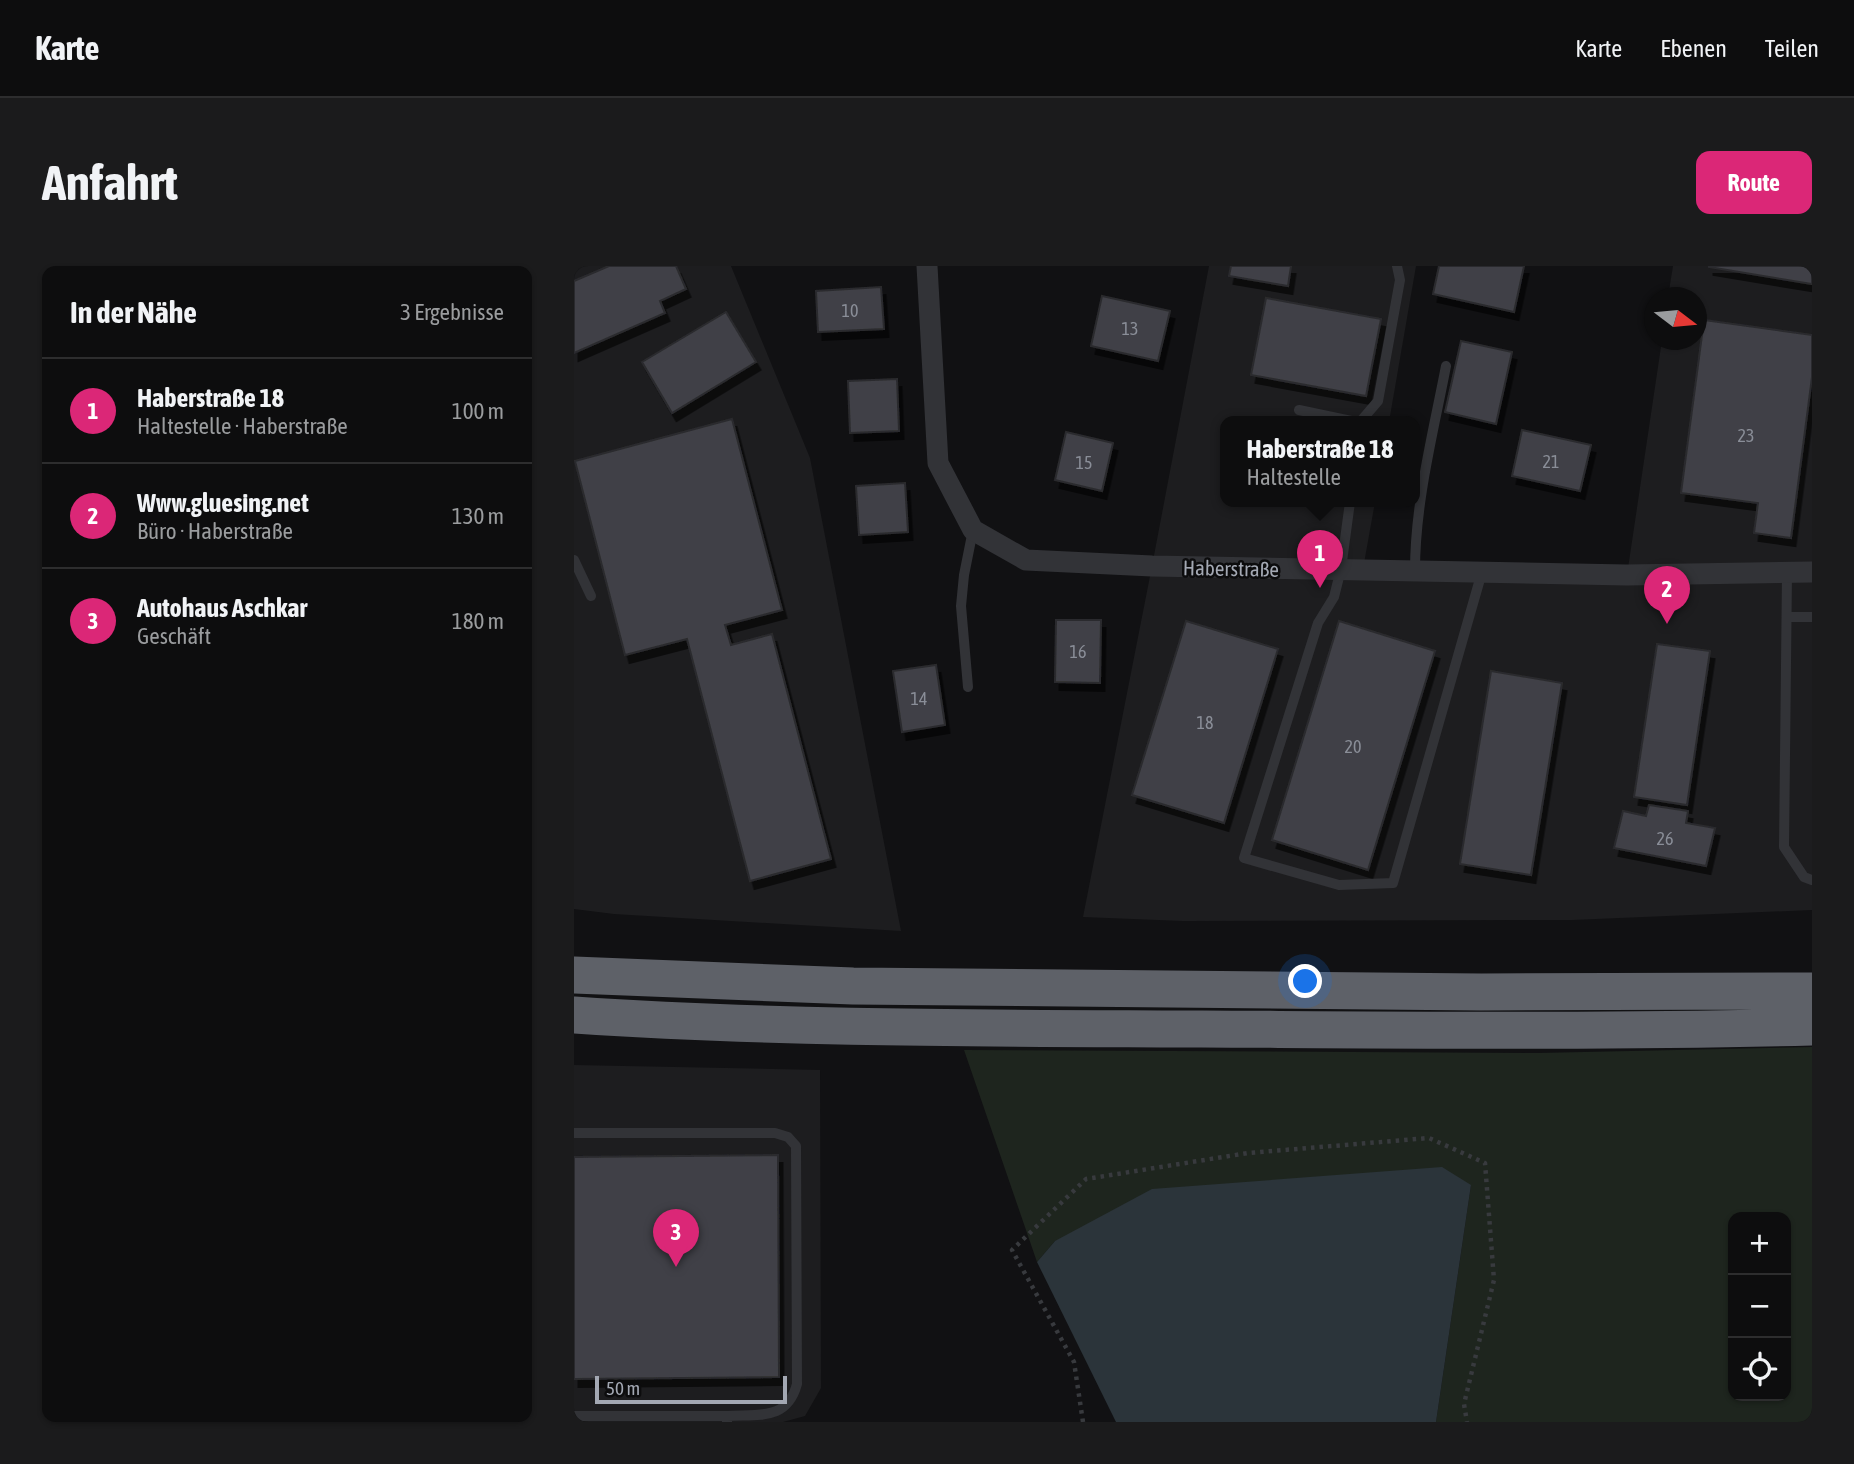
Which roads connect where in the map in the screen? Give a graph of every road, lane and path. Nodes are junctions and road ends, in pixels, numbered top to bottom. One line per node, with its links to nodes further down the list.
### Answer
1 (927, 266): 10 (street)
2 (1398, 266): 6 (lane)
3 (1446, 366): 7 (lane)
4 (1299, 411): 5 (lane)
5 (1326, 416)
6 (1364, 416)
7 (1420, 502)
8 (1349, 507): 12 (lane)
9 (1419, 507): 13 (lane)
10 (973, 530): 12 (street, Haberstraße); 20 (lane)
11 (574, 560): 17 (lane)
12 (1341, 569): 13 (street, Haberstraße); 14 (lane)
13 (1415, 571): 14 (street, Haberstraße)
14 (1482, 572): 16 (street, Haberstraße)
15 (1812, 572): 16 (street, Haberstraße)
16 (1787, 573): 18 (lane)
17 (591, 596)
18 (1787, 617): 19 (lane); 21 (lane)
19 (1812, 617)
20 (968, 687)
21 (1812, 880)
22 (574, 975): 23 (highway)
23 (1812, 991)
24 (574, 1015): 25 (highway)
25 (1812, 1027)
26 (574, 1133): 29 (lane)
27 (579, 1418): 28 (lane)
28 (689, 1419): 29 (lane)
29 (727, 1419)
30 (1083, 1422): 31 (path)
31 (1467, 1422)

